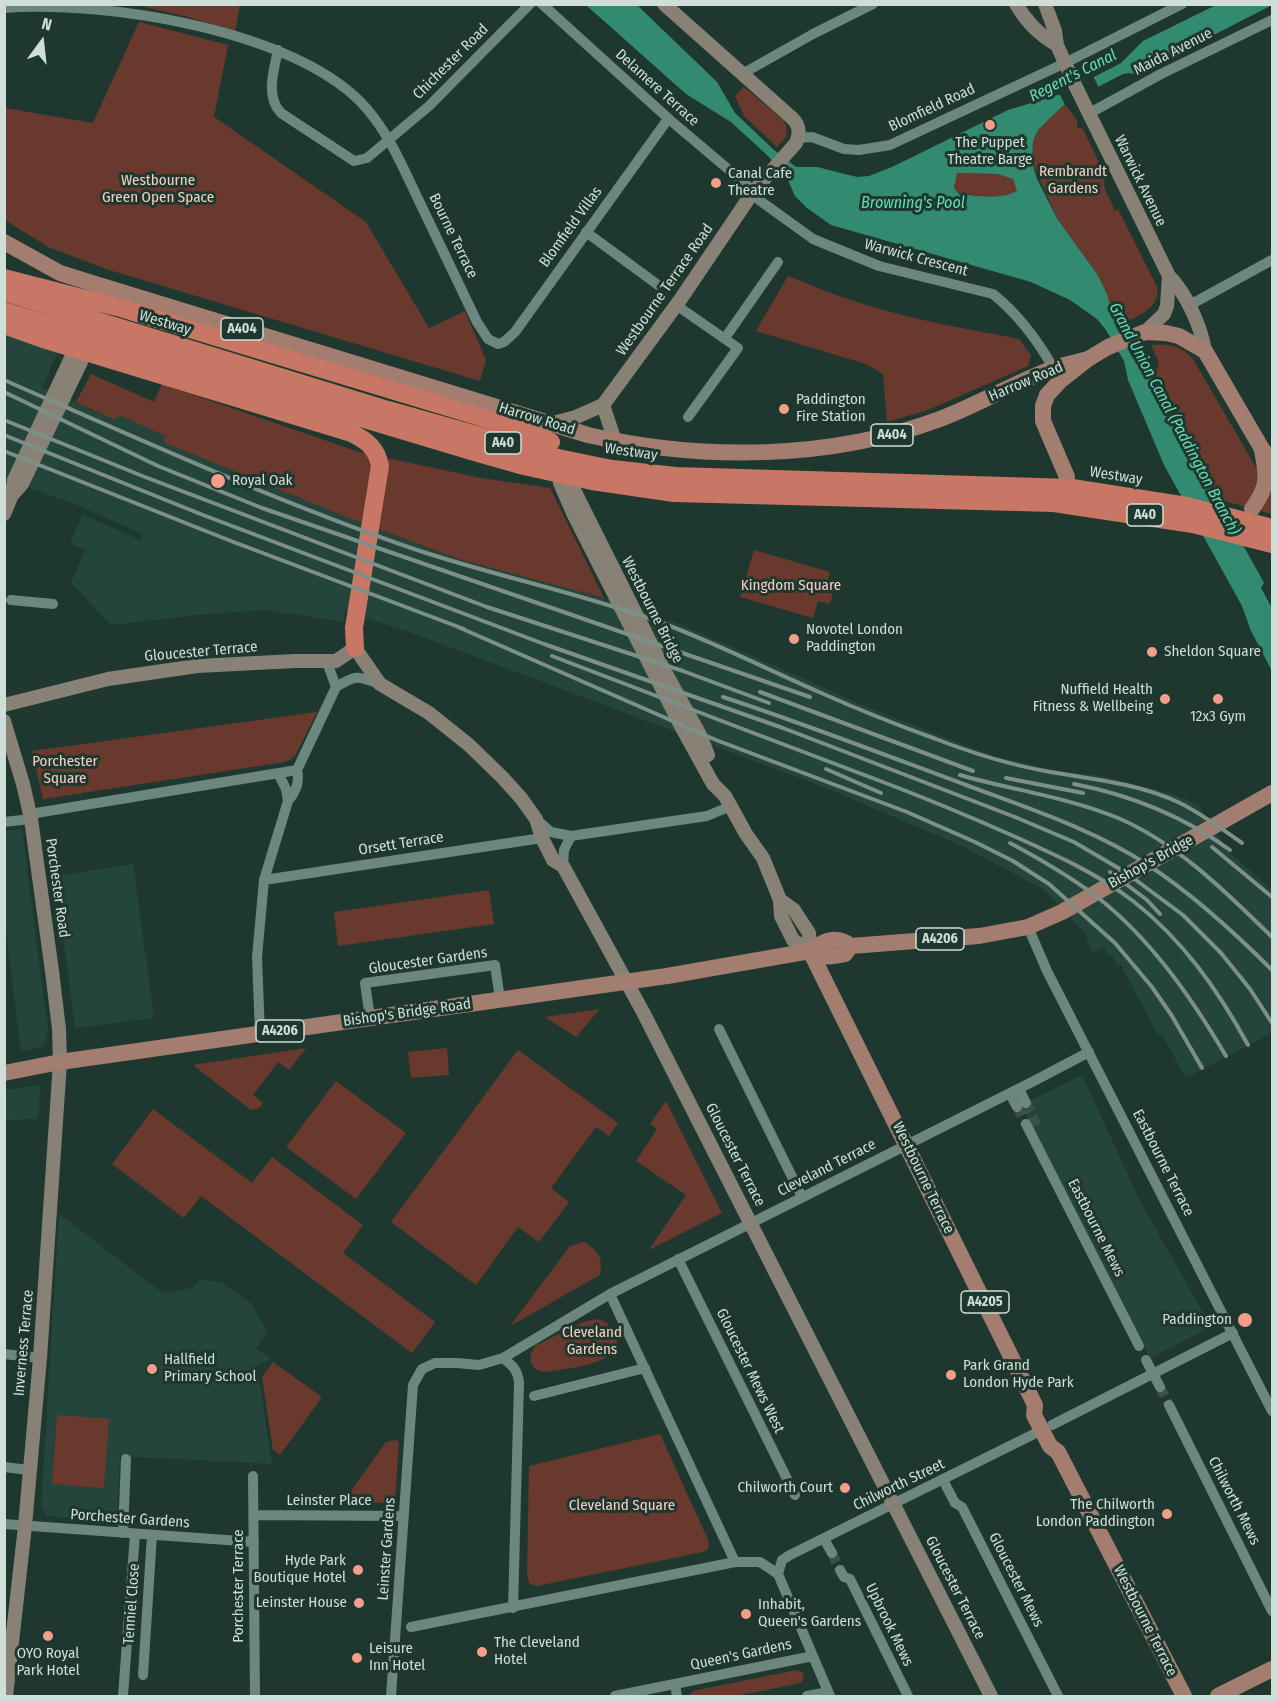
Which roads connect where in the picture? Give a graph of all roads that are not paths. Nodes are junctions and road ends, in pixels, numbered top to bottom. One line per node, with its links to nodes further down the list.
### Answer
1 (530, 4): 16 (street, Chichester Road)
2 (542, 4): 15 (street, Delamere Terrace)
3 (664, 4): 13 (street)
4 (873, 4): 13 (street)
5 (1016, 4): 10 (street)
6 (1045, 4): 10 (street)
7 (1182, 4): 12 (street, Blomfield Road)
8 (4, 8): 11 (street, Bourne Terrace)
9 (1272, 20): 14 (street, Maida Avenue)
10 (1057, 45): 12 (street)
11 (278, 50): 16 (street, Bourne Terrace); 16 (street)
12 (1065, 63): 14 (street, Warwick Avenue); 17 (street, Blomfield Road)
13 (742, 74): 17 (street)
14 (1088, 114): 24 (street, Warwick Avenue)
15 (668, 119): 18 (street, Delamere Terrace); 19 (street, Blomfield Villas)
16 (389, 138): 35 (street, Bourne Terrace)
17 (798, 138): 18 (street, Westbourne Terrace Road)
18 (753, 192): 29 (street, Westbourne Terrace Road); 39 (street, Warwick Crescent)
19 (586, 232): 26 (street); 35 (street, Blomfield Villas)
20 (4, 242): 23 (main road, Harrow Road / A404)
21 (1272, 260): 30 (street)
22 (778, 262): 34 (street)
23 (60, 273): 28 (street, Harrow Road); 42 (main road, Harrow Road / A404)
24 (1168, 276): 30 (street, Warwick Avenue); 33 (street, Warwick Avenue)
25 (4, 278): 44 (highway, A40)
26 (658, 285)
27 (4, 292): 52 (highway, Westway / A40)
28 (90, 292)
29 (676, 305): 34 (street); 40 (street, Westbourne Terrace Road)
30 (1188, 306): 36 (street, Warwick Avenue)
31 (4, 311): 53 (highway, A40)
32 (4, 325): 56 (highway)
33 (1138, 334): 36 (main road, Harrow Road / A404); 37 (main road, Harrow Road / A404)
34 (725, 338): 41 (street)
35 (494, 343)
36 (1205, 351): 45 (main road, Harrow Road / A404)
37 (1088, 359): 39 (main road, Harrow Road / A404); 46 (main road, Harrow Road / A404)
38 (76, 360): 48 (street)
39 (1054, 369): 43 (main road, Harrow Road / A404)
40 (603, 405): 42 (street); 43 (street)
41 (688, 417)
42 (553, 423): 43 (main road, Harrow Road / A404)
43 (615, 441)
44 (551, 442)
45 (1267, 455): 51 (main road, Harrow Road / A404)
46 (1067, 477)
47 (566, 484): 49 (street, Westbourne Bridge)
48 (8, 494): 50 (street)
49 (579, 513): 62 (street, Westbourne Bridge); 63 (street, Westbourne Bridge)
50 (4, 514)
51 (1215, 522)
52 (1272, 528)
53 (1272, 544)
54 (11, 600): 55 (street)
55 (53, 604)
56 (355, 648): 57 (street, Gloucester Terrace); 58 (street, Gloucester Terrace)
57 (327, 662): 59 (street); 60 (street, Gloucester Terrace)
58 (380, 684): 59 (street, Gloucester Terrace); 70 (street, Gloucester Terrace)
59 (336, 687): 64 (street)
60 (4, 705)
61 (4, 721): 69 (street, Porchester Road)
62 (690, 741): 68 (street, Westbourne Terrace)
63 (705, 748): 68 (street, Westbourne Terrace)
64 (297, 770): 65 (street); 67 (street)
65 (279, 773): 67 (street); 69 (street)
66 (1272, 793): 76 (main road, Bishop's Bridge / A4206)
67 (288, 801): 75 (street)
68 (728, 801): 72 (street); 77 (street, Westbourne Terrace)
69 (30, 816): 71 (street); 84 (street, Porchester Road)
70 (536, 819): 72 (street); 73 (street, Gloucester Terrace)
71 (4, 822)
72 (571, 836): 74 (street)
73 (542, 838): 74 (street, Gloucester Terrace); 75 (street, Orsett Terrace)
74 (563, 866): 78 (street, Gloucester Terrace)
75 (264, 880): 82 (street)
76 (1028, 927): 77 (main road, Bishop's Bridge Road / A4206); 83 (street, Eastbourne Terrace)
77 (810, 951): 78 (main road, Bishop's Bridge Road / A4206); 89 (main road, Westbourne Terrace / A4205)
78 (627, 981): 79 (main road, Bishop's Bridge Road / A4206); 91 (street, Gloucester Terrace)
79 (500, 999): 80 (main road, Bishop's Bridge Road / A4206); 80 (street, Gloucester Gardens)
80 (370, 1018): 82 (main road, Bishop's Bridge Road / A4206)
81 (719, 1029): 90 (street)
82 (260, 1034): 84 (main road, Bishop's Bridge Road / A4206)
83 (1089, 1052): 86 (street, Cleveland Terrace); 94 (street, Eastbourne Terrace)
84 (60, 1062): 85 (main road, Bishop's Bridge Road / A4206); 97 (street, Inverness Terrace)
85 (4, 1073)
86 (1015, 1091): 87 (street); 89 (street, Cleveland Terrace)
87 (1021, 1105)
88 (1026, 1124): 95 (street, Eastbourne Mews)
89 (906, 1144): 90 (street, Cleveland Terrace); 106 (main road, Westbourne Terrace / A4205)
90 (802, 1197): 91 (street, Cleveland Terrace)
91 (752, 1224): 92 (street, Cleveland Terrace); 113 (street, Gloucester Terrace)
92 (678, 1260): 93 (street, Cleveland Terrace); 112 (street, Gloucester Mews West)
93 (610, 1294): 98 (street); 100 (street)
94 (1233, 1334): 101 (street, Chilworth Street); 105 (street, Eastbourne Terrace)
95 (1139, 1346)
96 (4, 1354): 97 (street)
97 (40, 1358): 109 (street, Inverness Terrace)
98 (503, 1358): 115 (street, Leinster Gardens); 127 (street)
99 (1146, 1360): 101 (street)
100 (645, 1368): 103 (street); 124 (street)
101 (1153, 1374): 102 (street); 106 (street, Chilworth Street)
102 (1160, 1387)
103 (534, 1396)
104 (1169, 1405): 128 (street, Chilworth Mews)
105 (1272, 1412)
106 (1047, 1428): 111 (street, Chilworth Street); 145 (main road, Westbourne Terrace / A4205)
107 (126, 1459): 118 (street)
108 (4, 1467): 109 (street)
109 (29, 1470): 117 (street, Inverness Terrace)
110 (253, 1476): 114 (street, Porchester Terrace)
111 (943, 1480): 113 (street, Chilworth Street); 144 (street, Gloucester Mews)
112 (795, 1495)
113 (895, 1504): 121 (street, Chilworth Street); 143 (street, Gloucester Terrace)
114 (254, 1515): 115 (street, Leinster Place); 122 (street, Porchester Terrace)
115 (404, 1516): 138 (street, Leinster Gardens)
116 (4, 1524): 117 (street, Porchester Gardens)
117 (25, 1526): 118 (street, Porchester Gardens); 135 (street, Inverness Terrace)
118 (123, 1533): 119 (street, Porchester Gardens)
119 (135, 1534): 120 (street, Porchester Gardens); 136 (street)
120 (152, 1535): 122 (street, Porchester Gardens); 132 (street, Tenniel Close)
121 (824, 1539): 123 (street); 126 (street, Chilworth Street)
122 (254, 1542): 137 (street, Porchester Terrace)
123 (832, 1553)
124 (735, 1562): 126 (street); 127 (street)
125 (840, 1570): 142 (street, Upbrook Mews)
126 (778, 1574): 130 (street)
127 (513, 1608): 129 (street)
128 (1272, 1611)
129 (411, 1627)
130 (813, 1656): 133 (street, Queen's Gardens); 134 (street)
131 (1272, 1669): 146 (main road)
132 (143, 1675)
133 (675, 1684): 139 (street, Queen's Gardens); 140 (street, Queen's Gardens)
134 (829, 1694): 141 (street)
135 (6, 1696)
136 (123, 1696)
137 (255, 1696)
138 (392, 1696)
139 (615, 1696)
140 (677, 1696)
141 (807, 1696)
142 (908, 1696)
143 (991, 1696)
144 (1058, 1696)
145 (1184, 1696)
146 (1218, 1696)

